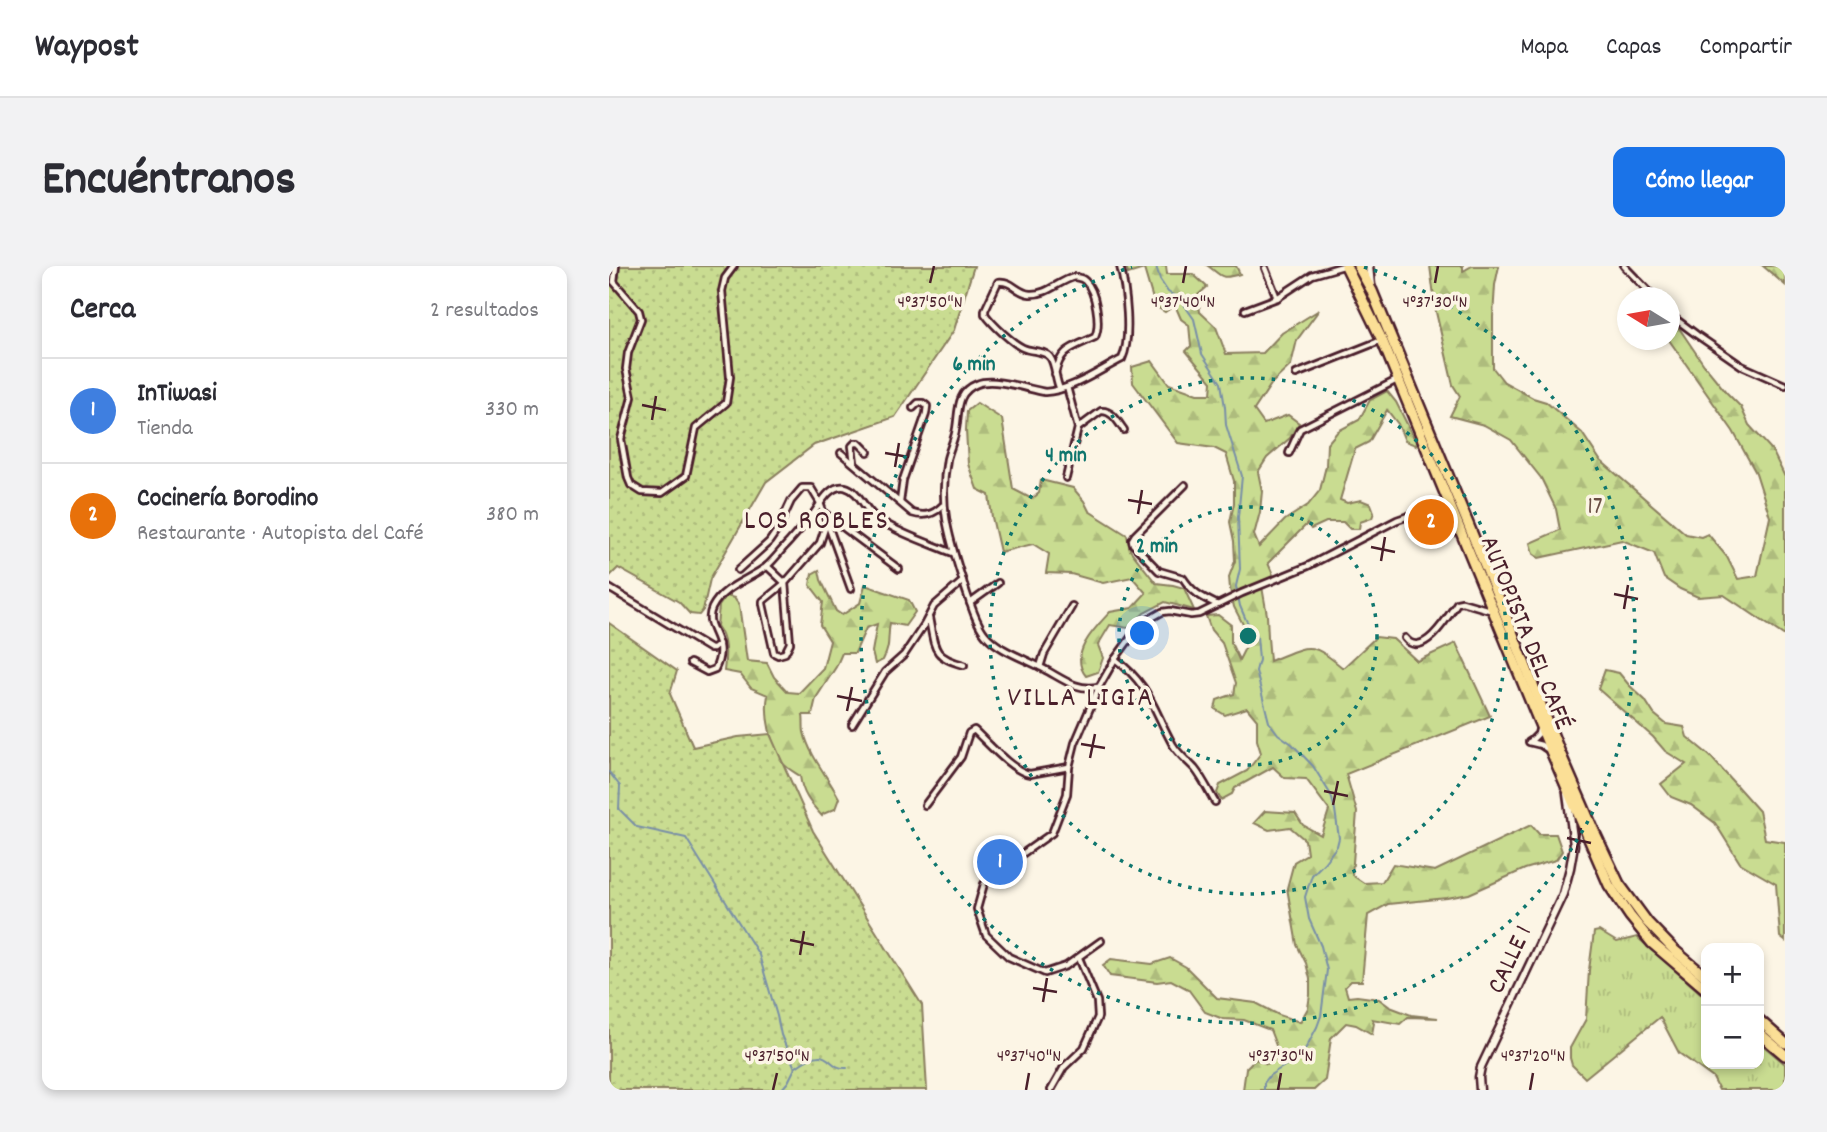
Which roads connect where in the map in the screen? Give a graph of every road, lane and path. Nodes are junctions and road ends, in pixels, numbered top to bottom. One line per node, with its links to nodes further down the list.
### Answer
1 (614, 266): 2 (street)
2 (734, 266)
3 (1120, 266): 19 (street)
4 (1345, 266): 11 (street); 14 (highway, AUTOPISTA DEL CAFÉ)
5 (1358, 266): 10 (highway, AUTOPISTA DEL CAFÉ)
6 (1369, 266): 10 (street)
7 (1624, 266): 9 (street)
8 (1265, 268): 11 (street)
9 (1644, 287)
10 (1372, 290): 68 (highway, AUTOPISTA DEL CAFÉ)
11 (1277, 298): 12 (street)
12 (1245, 310)
13 (1680, 322): 18 (street)
14 (1382, 340): 16 (street); 17 (highway, AUTOPISTA DEL CAFÉ)
15 (1055, 374): 15 (street); 20 (street)
16 (1296, 374)
17 (1397, 379): 26 (street); 30 (highway, AUTOPISTA DEL CAFÉ)
18 (1784, 384)
19 (1067, 387): 20 (street); 22 (street)
20 (1060, 389): 33 (street)
21 (912, 408): 32 (street)
22 (1078, 428): 23 (street); 28 (street)
23 (1124, 429)
24 (868, 452): 27 (street)
25 (841, 453): 27 (street)
26 (1289, 453)
27 (854, 462): 32 (street)
28 (1066, 478)
29 (1185, 485): 46 (street)
30 (1449, 502): 46 (street); 48 (highway, AUTOPISTA DEL CAFÉ)
31 (820, 503): 34 (street); 36 (street); 37 (street); 39 (street)
32 (900, 503): 33 (street)
33 (943, 506): 36 (street)
34 (824, 513): 35 (street); 38 (street)
35 (827, 522): 41 (street); 44 (street)
36 (953, 553): 40 (street)
37 (767, 565): 41 (street); 51 (street)
38 (899, 569)
39 (738, 570)
40 (963, 581): 45 (street); 49 (street)
41 (785, 583): 41 (street)
42 (999, 583): 45 (street)
43 (609, 589): 51 (street)
44 (851, 589)
45 (970, 603): 55 (street)
46 (1216, 604): 52 (street)
47 (1072, 607): 55 (street)
48 (1494, 611): 50 (street); 58 (highway, AUTOPISTA DEL CAFÉ)
49 (929, 617): 54 (street); 57 (street)
50 (1405, 638)
51 (719, 643): 53 (street)
52 (1115, 659): 56 (street); 62 (street)
53 (690, 663)
54 (964, 665)
55 (1039, 667): 56 (street)
56 (1099, 687): 60 (street)
57 (852, 724)
58 (1540, 726): 59 (highway, AUTOPISTA DEL CAFÉ); 59 (street)
59 (1551, 751): 61 (highway, AUTOPISTA DEL CAFÉ)
60 (1069, 767): 63 (street); 67 (street)
61 (1566, 788): 64 (street, CALLE 1); 65 (highway, AUTOPISTA DEL CAFÉ)
62 (1215, 802)
63 (925, 805)
64 (1574, 845): 65 (street); 75 (street, CALLE 1)
65 (1593, 848): 69 (highway, AUTOPISTA DEL CAFÉ)
66 (1101, 941): 67 (street)
67 (1079, 958): 74 (street)
68 (1701, 973)
69 (1701, 985)
70 (1764, 1024): 72 (highway)
71 (1764, 1037): 73 (highway)
72 (1785, 1043)
73 (1785, 1055)
74 (1051, 1090)
75 (1480, 1090)

